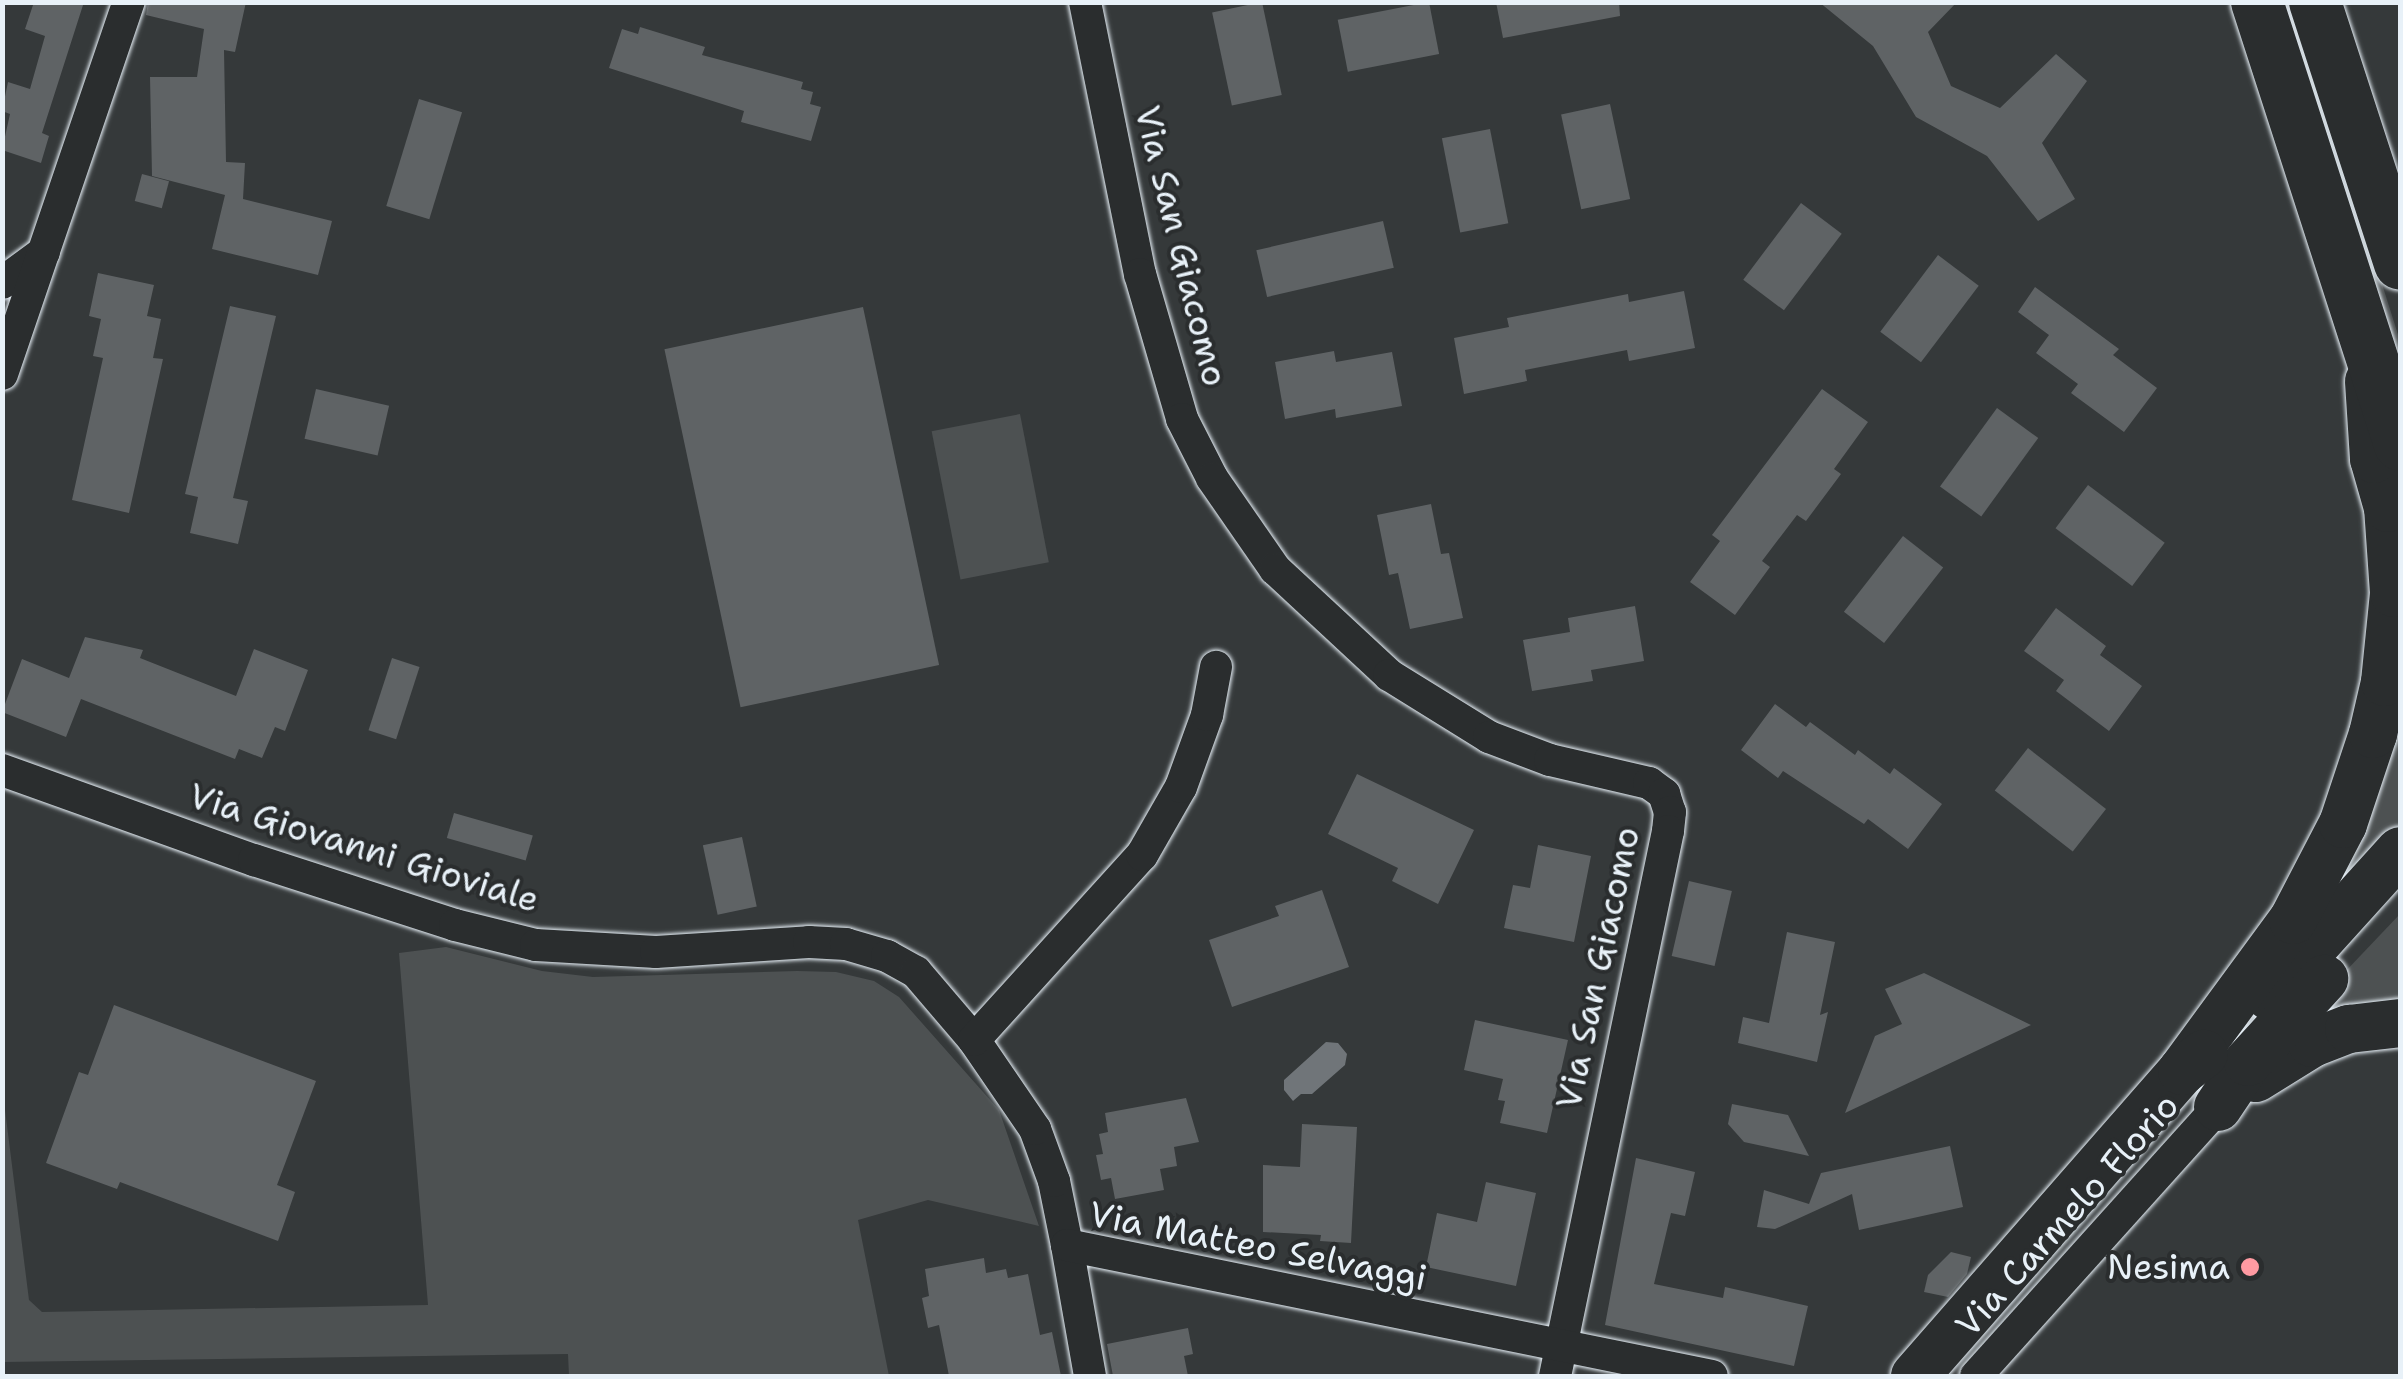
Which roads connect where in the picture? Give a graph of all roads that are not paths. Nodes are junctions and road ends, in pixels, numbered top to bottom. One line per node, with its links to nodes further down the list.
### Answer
1 (129, 2): 7 (street)
2 (1086, 2): 22 (street, Via San Giacomo)
3 (2257, 2): 10 (main road)
4 (2315, 2): 5 (main road)
5 (2354, 121): 6 (main road); 8 (main road)
6 (2400, 190)
7 (44, 252): 9 (street); 11 (street)
8 (2400, 264)
9 (2, 283)
10 (2367, 342): 12 (main road); 19 (main road)
11 (3, 372)
12 (2400, 444)
13 (1216, 667): 18 (street)
14 (4, 772): 18 (street, Via Giovanni Gioviale)
15 (2400, 851): 19 (main road)
16 (2400, 901): 20 (main road)
17 (2400, 1022): 20 (main road)
18 (974, 1040): 21 (street, Via Giovanni Gioviale)
19 (2182, 1072): 25 (main road)
20 (2218, 1106): 26 (street, Via Carmelo Florio)
21 (1067, 1244): 22 (street, Via Matteo Selvaggi); 23 (street, Via Matteo Selvaggi)
22 (1557, 1362): 24 (street, Via Matteo Selvaggi)
23 (1090, 1376)
24 (1712, 1376)
25 (1915, 1376)
26 (1976, 1376)

